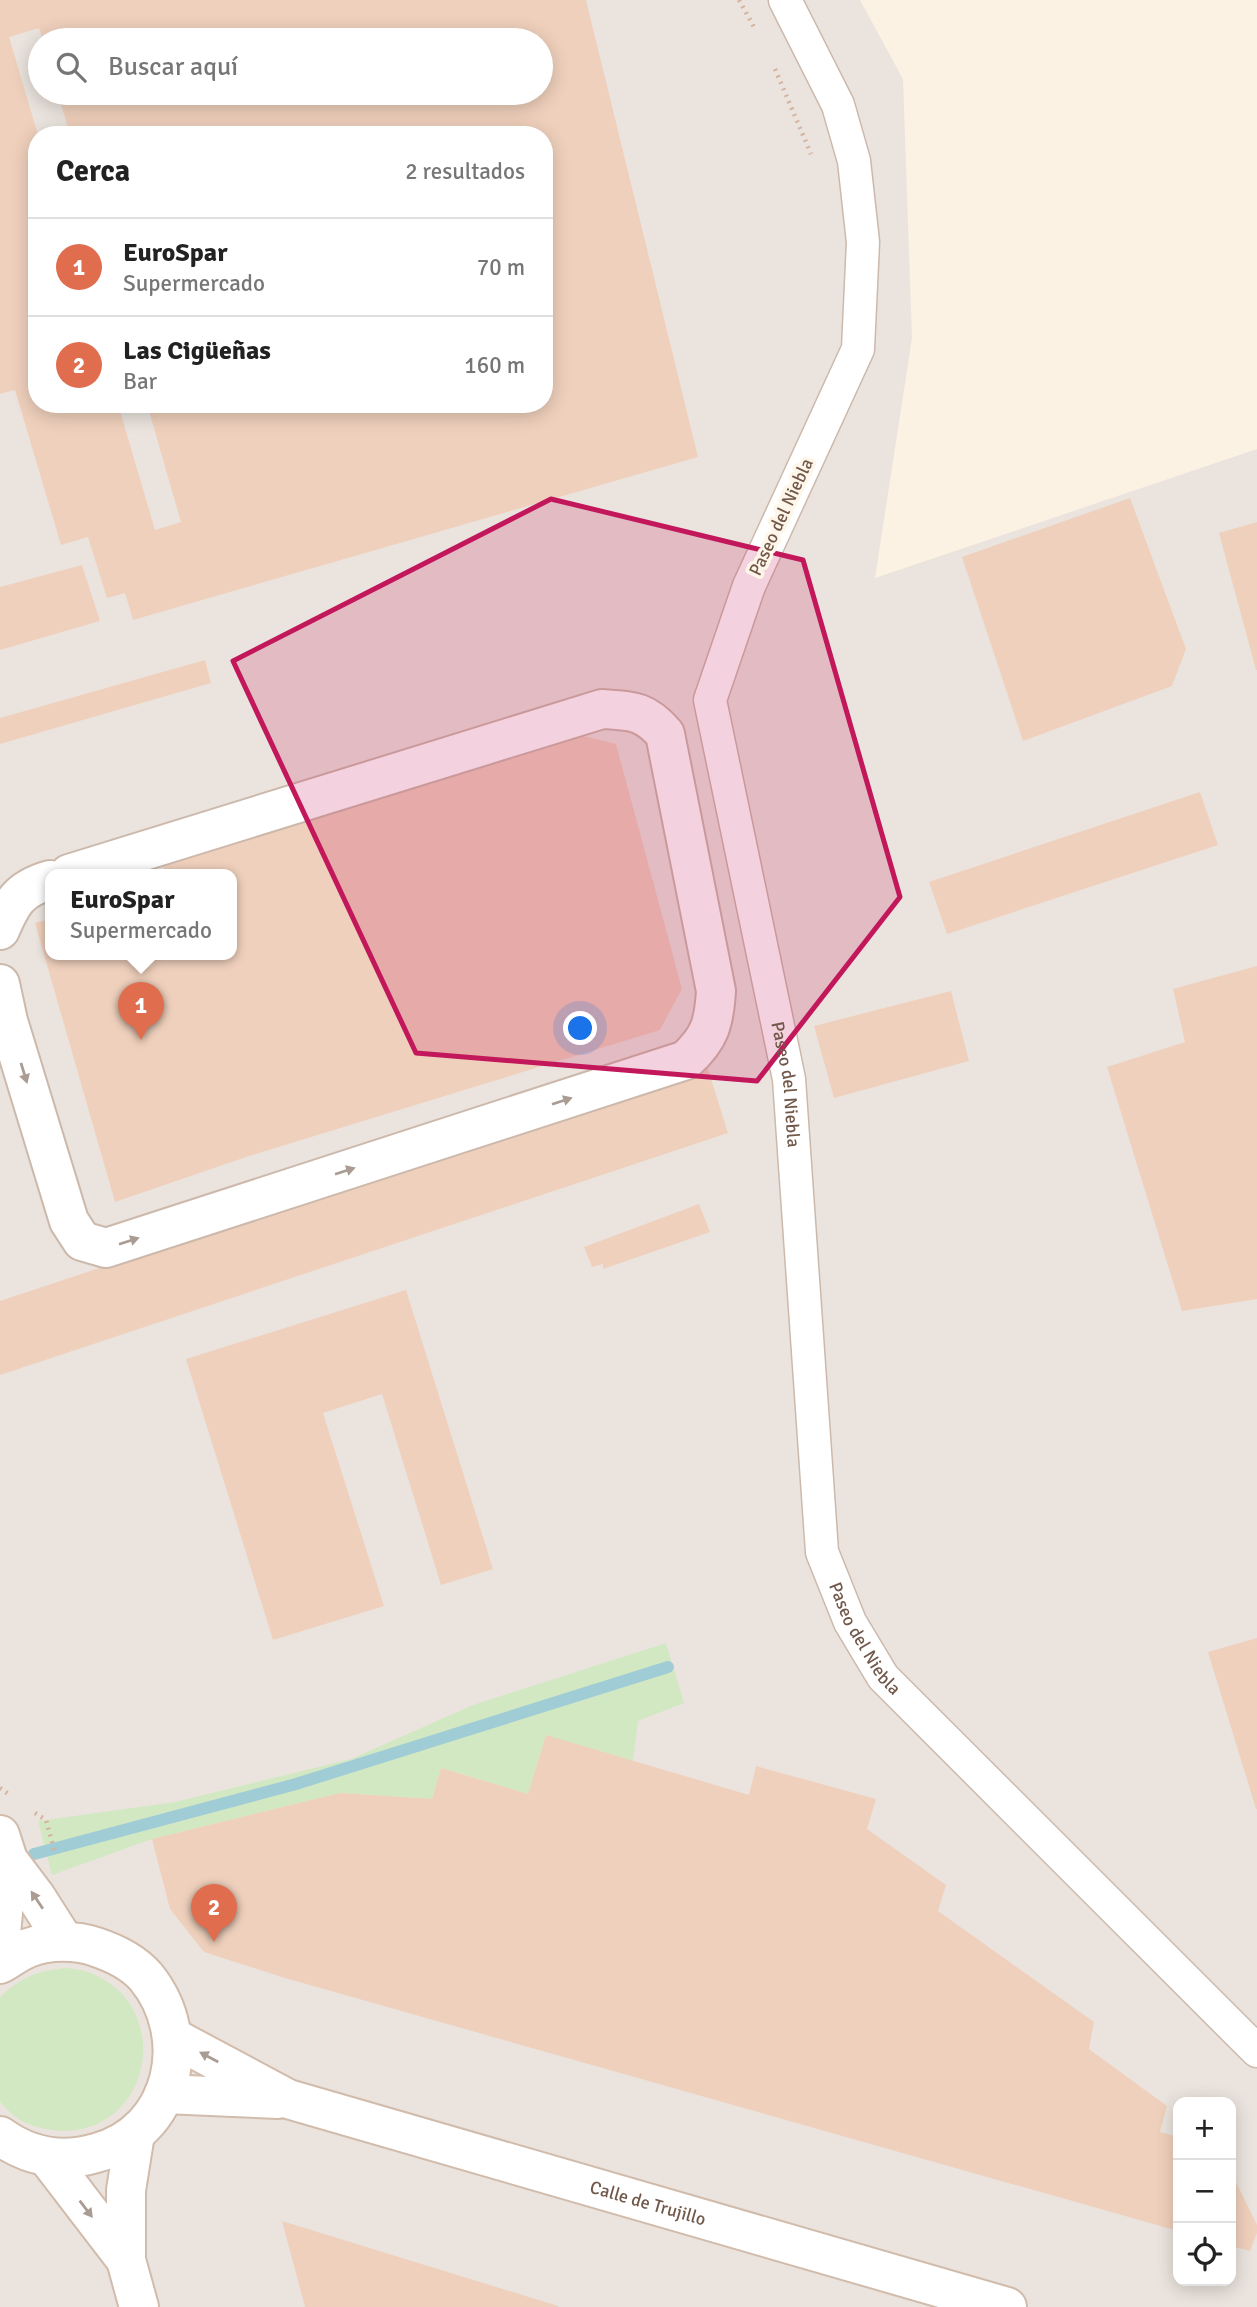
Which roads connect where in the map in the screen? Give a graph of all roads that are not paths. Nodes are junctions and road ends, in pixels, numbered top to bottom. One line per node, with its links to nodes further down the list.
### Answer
1 (785, 0): 12 (street, Paseo del Niebla)
2 (85, 869): 6 (main road, one-way to 2)
3 (45, 882): 4 (main road)
4 (0, 930)
5 (0, 984): 6 (main road)
6 (4, 1022)
7 (4, 1847): 8 (main road, one-way to 7); 9 (main road)
8 (64, 1941): 10 (main road); 11 (main road)
9 (0, 1944)
10 (0, 1964)
11 (174, 2038): 13 (main road); 14 (main road, one-way to 11)
12 (1257, 2051)
13 (164, 2094): 14 (main road); 15 (main road)
14 (288, 2099): 20 (main road, Calle de Trujillo)
15 (135, 2134): 17 (main road); 18 (main road)
16 (0, 2136): 17 (main road)
17 (47, 2157): 18 (main road, one-way to 18)
18 (126, 2260): 19 (main road)
19 (139, 2307)
20 (1007, 2307)

